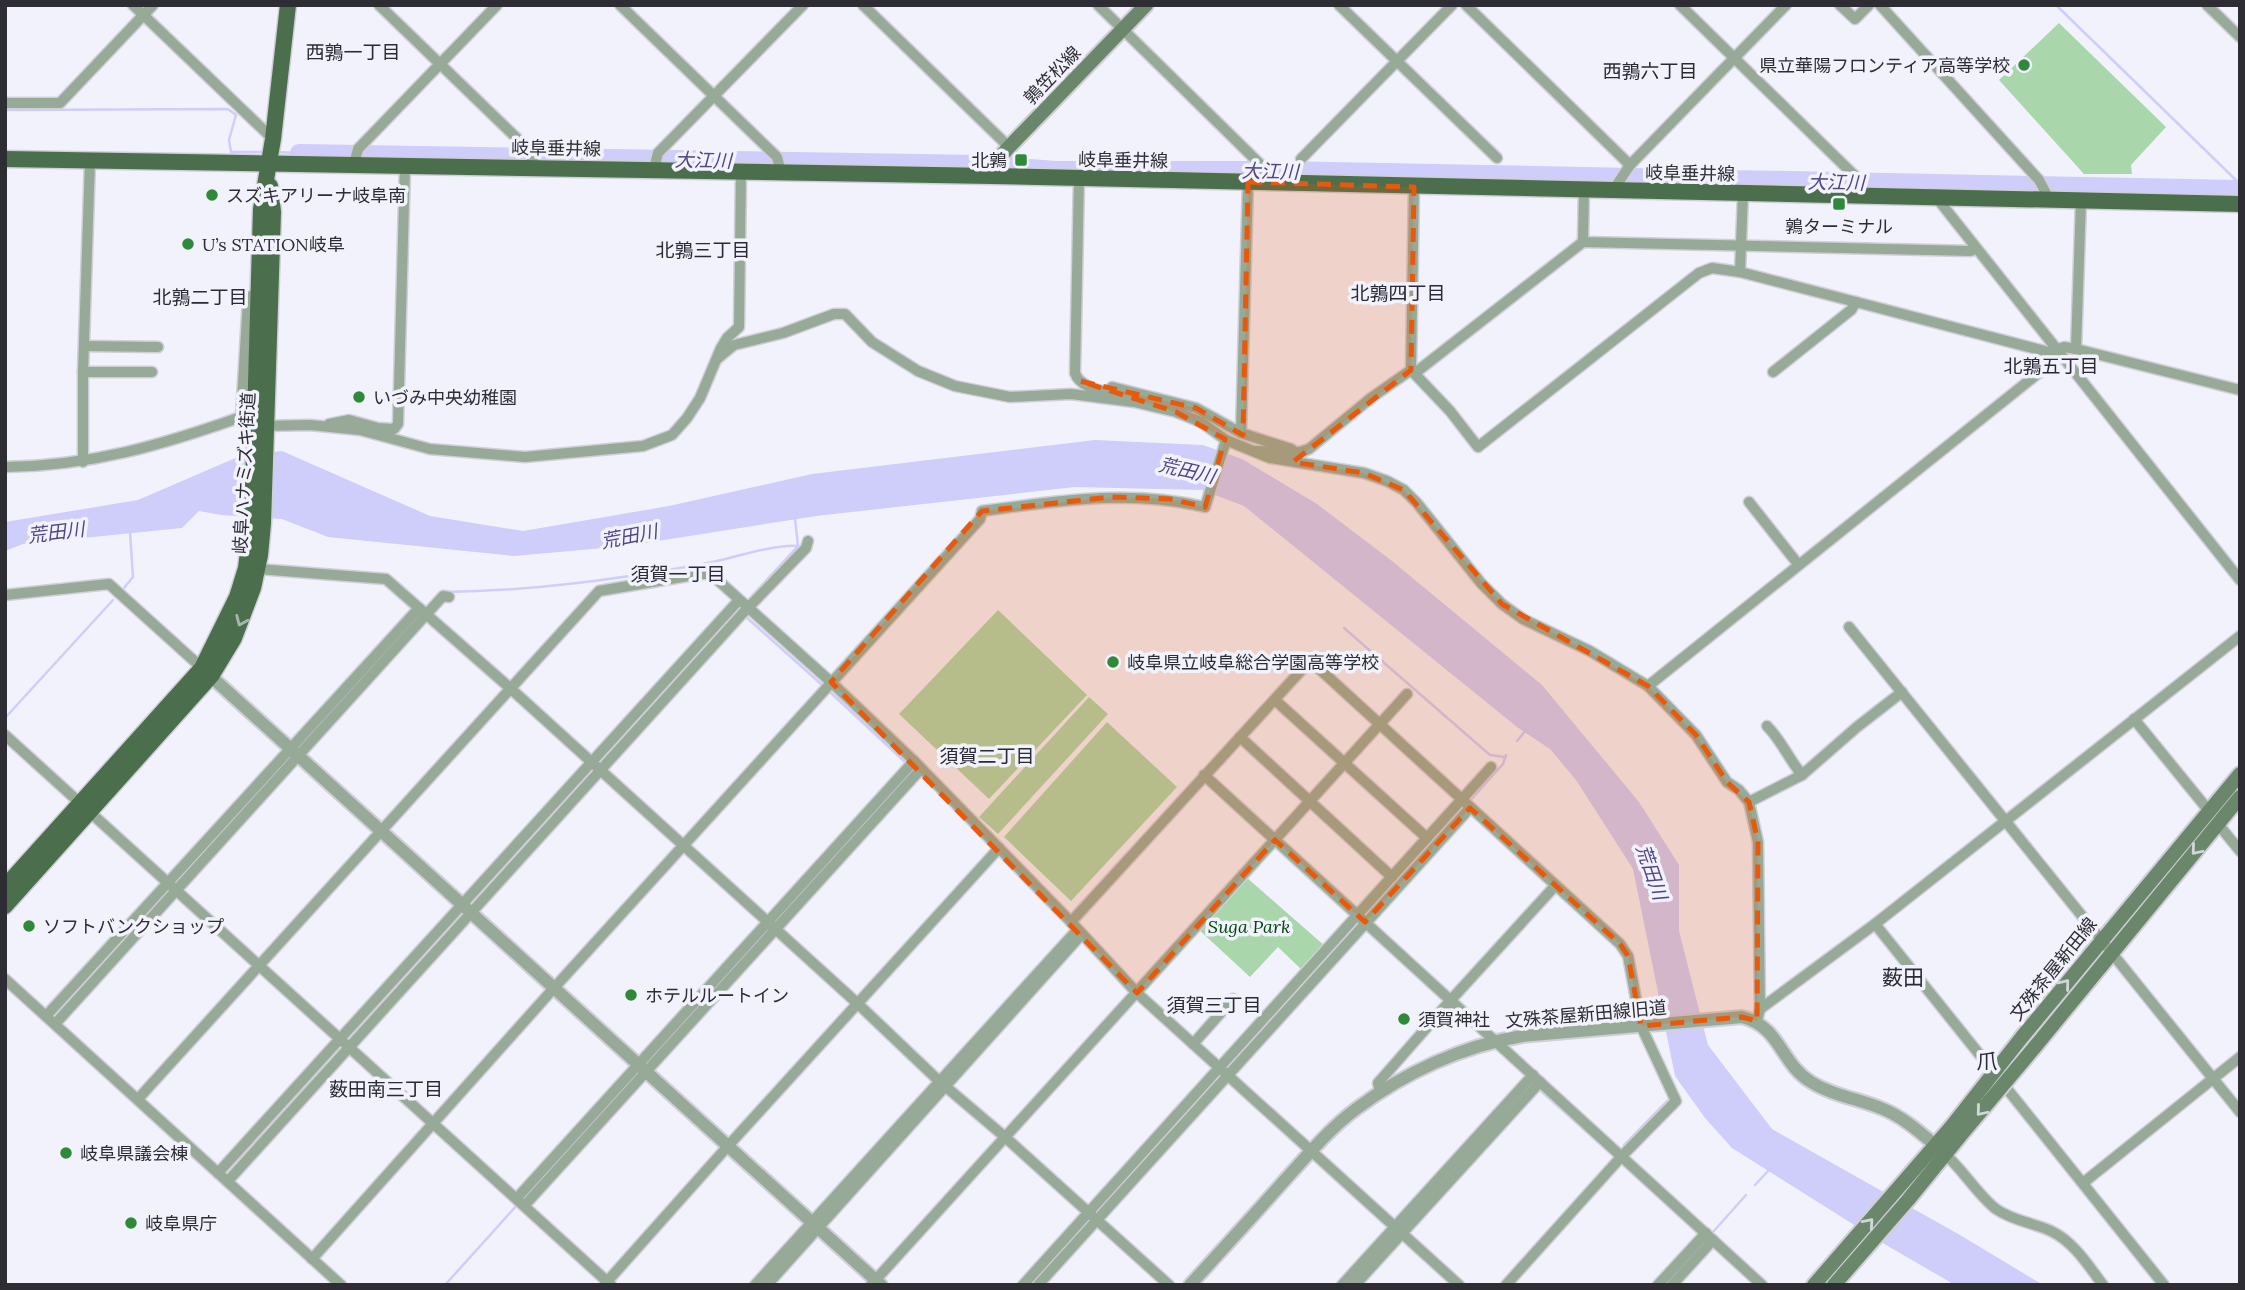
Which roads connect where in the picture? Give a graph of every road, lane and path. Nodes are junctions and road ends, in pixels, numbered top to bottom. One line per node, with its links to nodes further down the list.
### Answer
1 (133, 5): 20 (street)
2 (153, 5): 20 (street)
3 (288, 5): 28 (main road, 岐阜ハナミズキ街道)
4 (379, 5): 25 (street)
5 (497, 5): 25 (street)
6 (620, 5): 26 (street)
7 (803, 5): 26 (street)
8 (863, 5): 29 (street)
9 (1098, 5): 21 (street)
10 (1146, 5): 21 (main road, 鶉笠松線)
11 (1339, 5): 24 (street)
12 (1451, 5): 24 (street)
13 (1466, 5): 39 (street)
14 (1679, 5): 23 (street)
15 (1786, 5): 23 (street)
16 (1840, 5): 17 (street)
17 (1869, 5)
18 (1880, 5): 52 (street)
19 (2207, 5): 22 (street)
20 (143, 15): 27 (street); 28 (street)
21 (1123, 29): 29 (main road, 鶉笠松線); 44 (street)
22 (2240, 37)
23 (1734, 59): 39 (street); 49 (street)
24 (1397, 62): 31 (street); 33 (street)
25 (440, 63): 30 (street); 37 (street)
26 (714, 95): 35 (street); 40 (street)
27 (5, 103)
28 (273, 139): 36 (main road, 岐阜ハナミズキ街道)
29 (1009, 147): 41 (main road, 鶉笠松線)
30 (355, 157): 36 (main road, 岐阜垂井線); 38 (main road, 岐阜垂井線)
31 (1497, 158)
32 (5, 159): 34 (main road, 岐阜垂井線)
33 (1301, 159)
34 (90, 160): 36 (main road, 岐阜垂井線); 61 (street)
35 (655, 161): 37 (main road, 岐阜垂井線); 42 (main road, 岐阜垂井線)
36 (268, 163): 59 (main road, 岐阜ハナミズキ街道); 74 (main road, 岐阜ハナミズキ街道)
37 (535, 164): 38 (main road, 岐阜垂井線)
38 (405, 165): 73 (street)
39 (1630, 165): 45 (street)
40 (779, 166): 41 (main road, 岐阜垂井線); 42 (main road, 岐阜垂井線)
41 (994, 169): 43 (main road, 岐阜垂井線)
42 (741, 171): 65 (street)
43 (1079, 178): 46 (main road, 岐阜垂井線); 70 (street)
44 (1265, 179): 46 (main road, 岐阜垂井線); 47 (main road, 岐阜垂井線)
45 (1619, 182): 48 (main road, 岐阜垂井線); 50 (main road, 岐阜垂井線)
46 (1248, 183): 75 (street)
47 (1414, 187): 48 (main road, 岐阜垂井線); 66 (street)
48 (1584, 189): 55 (street)
49 (1859, 192): 50 (main road, 岐阜垂井線); 51 (main road, 岐阜垂井線)
50 (1743, 193): 56 (street)
51 (1939, 197): 52 (main road, 岐阜垂井線); 57 (street)
52 (2046, 197): 53 (main road, 岐阜垂井線)
53 (2081, 201): 54 (main road, 岐阜垂井線); 63 (street)
54 (2240, 204)
55 (1583, 242): 56 (street); 66 (street)
56 (1741, 247): 57 (street); 58 (street)
57 (1976, 248): 64 (street)
58 (1740, 272): 60 (street); 66 (street)
59 (258, 291): 74 (main road, 岐阜ハナミズキ街道); 79 (street)
60 (1856, 302): 64 (street); 69 (street)
61 (85, 346): 62 (street); 67 (street)
62 (158, 347)
63 (2076, 349): 64 (street); 71 (street)
64 (2059, 352): 84 (street); 85 (street)
65 (717, 359): 72 (street); 73 (street)
66 (1413, 371): 78 (street)
67 (83, 372): 68 (street); 79 (street)
68 (152, 372)
69 (1773, 372)
70 (1080, 381): 72 (street); 75 (street)
71 (2240, 390)
72 (1134, 402): 76 (street)
73 (322, 426): 74 (street)
74 (261, 432): 83 (main road, 岐阜ハナミズキ街道)
75 (1241, 433): 78 (street)
76 (1224, 444): 77 (street); 94 (street)
77 (1252, 451): 78 (street); 95 (street)
78 (1298, 454)
79 (83, 462): 80 (street)
80 (5, 467)
81 (1749, 502): 84 (street)
82 (808, 541): 89 (street)
83 (255, 560): 90 (street); 93 (main road, 岐阜ハナミズキ街道)
84 (1798, 564): 95 (street)
85 (2240, 580)
86 (5, 595): 93 (street)
87 (449, 597): 90 (street)
88 (739, 600): 89 (street); 96 (street); 108 (street)
89 (748, 609): 94 (street); 108 (street)
90 (423, 611): 96 (street); 105 (street)
91 (1849, 627): 97 (street)
92 (2240, 636): 100 (street)
93 (206, 672): 105 (street); 117 (main road, 岐阜ハナミズキ街道)
94 (831, 682): 107 (street); 125 (street)
95 (1648, 686): 116 (street)
96 (510, 688): 108 (street); 122 (street)
97 (1902, 692): 112 (street); 120 (street)
98 (1407, 694): 101 (street)
99 (1275, 700): 101 (street); 104 (street); 106 (street)
100 (2134, 719): 119 (street); 120 (street)
101 (1380, 724): 106 (street); 114 (street)
102 (1767, 726): 112 (street)
103 (5, 735): 117 (street)
104 (1240, 737): 111 (street); 115 (street)
105 (295, 753): 122 (street); 129 (street); 132 (street)
106 (1344, 763): 115 (street); 123 (street)
107 (917, 765): 126 (street); 137 (street)
108 (595, 766): 125 (street); 134 (street)
109 (1491, 768): 114 (street)
110 (2240, 774): 119 (main road, 文殊茶屋新田線)
111 (1204, 775): 124 (street); 138 (street)
112 (1802, 775): 116 (street)
113 (2240, 797): 121 (main road, 文殊茶屋新田線)
114 (1461, 800): 118 (street); 123 (street)
115 (1311, 801): 124 (street); 128 (street)
116 (1749, 802): 148 (street)
117 (86, 808): 129 (street); 131 (main road, 岐阜ハナミズキ街道); 133 (main road, 岐阜ハナミズキ街道)
118 (1470, 808): 130 (street); 135 (street)
119 (2209, 811): 139 (main road, 文殊茶屋新田線)
120 (2005, 822): 136 (street); 139 (street)
121 (2218, 824): 127 (street); 140 (main road, 文殊茶屋新田線, one-way to 140)
122 (380, 831): 134 (street); 141 (street)
123 (1427, 838): 128 (street)
124 (1275, 840): 135 (street); 144 (street)
125 (683, 846): 137 (street); 143 (street)
126 (999, 848): 138 (street); 147 (street)
127 (2239, 848)
128 (1392, 877): 135 (street)
129 (169, 882): 132 (street); 149 (street)
130 (1555, 886): 146 (street); 151 (street)
131 (5, 887)
132 (177, 889): 141 (street); 150 (street)
133 (5, 906)
134 (467, 909): 143 (street); 152 (street); 155 (street)
135 (1361, 919): 146 (street); 158 (street); 159 (street)
136 (1875, 924): 148 (street); 175 (street)
137 (770, 926): 147 (street); 157 (street)
138 (1077, 929): 144 (street); 162 (street)
139 (2101, 940): 140 (street); 167 (main road, 文殊茶屋新田線, one-way to 139, bridge)
140 (2111, 952): 161 (street); 167 (main road, 文殊茶屋新田線, one-way to 167, bridge)
141 (260, 964): 152 (street); 164 (street)
142 (5, 979): 149 (street)
143 (554, 988): 157 (street); 166 (street)
144 (1137, 993): 154 (street); 168 (street)
145 (1233, 999): 154 (street)
146 (1450, 1001): 153 (street); 163 (street)
147 (857, 1003): 162 (street); 169 (street)
148 (1758, 1015): 151 (street, 文殊茶屋新田線旧道); 170 (street)
149 (46, 1016): 150 (street)
150 (55, 1024): 164 (street)
151 (1645, 1026): 153 (street, 文殊茶屋新田線旧道); 172 (street)
152 (341, 1038): 155 (street); 173 (street)
153 (1494, 1041): 160 (street); 163 (street, 文殊茶屋新田線旧道)
154 (1193, 1044): 158 (street)
155 (351, 1047): 166 (street); 174 (street)
156 (2240, 1057): 161 (street)
157 (642, 1068): 169 (street); 177 (street)
158 (1219, 1068): 159 (street); 178 (street)
159 (1228, 1076): 171 (street); 178 (street)
160 (1536, 1079): 172 (street); 180 (street)
161 (2212, 1079): 165 (street); 175 (street)
162 (943, 1084): 168 (street); 179 (street)
163 (1380, 1092): 171 (street, 文殊茶屋新田線旧道)
164 (138, 1099): 173 (street)
165 (2240, 1112)
166 (433, 1122): 177 (street); 182 (street)
167 (1955, 1131): 170 (main road, 文殊茶屋新田線)
168 (1005, 1137): 178 (street); 183 (street)
169 (727, 1146): 179 (street); 184 (street)
170 (1940, 1150): 176 (main road, 文殊茶屋新田線); 201 (street)
171 (1311, 1151): 180 (street); 191 (street, 文殊茶屋新田線旧道)
172 (1622, 1156): 181 (street); 195 (street)
173 (218, 1173): 174 (street)
174 (228, 1181): 182 (street)
175 (2083, 1183): 202 (street)
176 (1902, 1196): 199 (main road, 文殊茶屋新田線, one-way to 176); 200 (main road, 文殊茶屋新田線)
177 (521, 1202): 184 (street)
178 (1092, 1217): 188 (street); 189 (street); 190 (street)
179 (814, 1225): 183 (street); 186 (street); 187 (street)
180 (1399, 1230): 192 (street); 193 (street); 194 (street)
181 (1709, 1236): 196 (street); 197 (street); 198 (street)
182 (312, 1259): 185 (street)
183 (876, 1283)
184 (608, 1284)
185 (341, 1285)
186 (755, 1285)
187 (767, 1285)
188 (1023, 1285)
189 (1038, 1285)
190 (1169, 1285)
191 (1190, 1285)
192 (1342, 1285)
193 (1355, 1285)
194 (1459, 1285)
195 (1506, 1285)
196 (1658, 1285)
197 (1672, 1285)
198 (1762, 1285)
199 (1814, 1285)
200 (1834, 1285)
201 (2103, 1285)
202 (2164, 1285)

